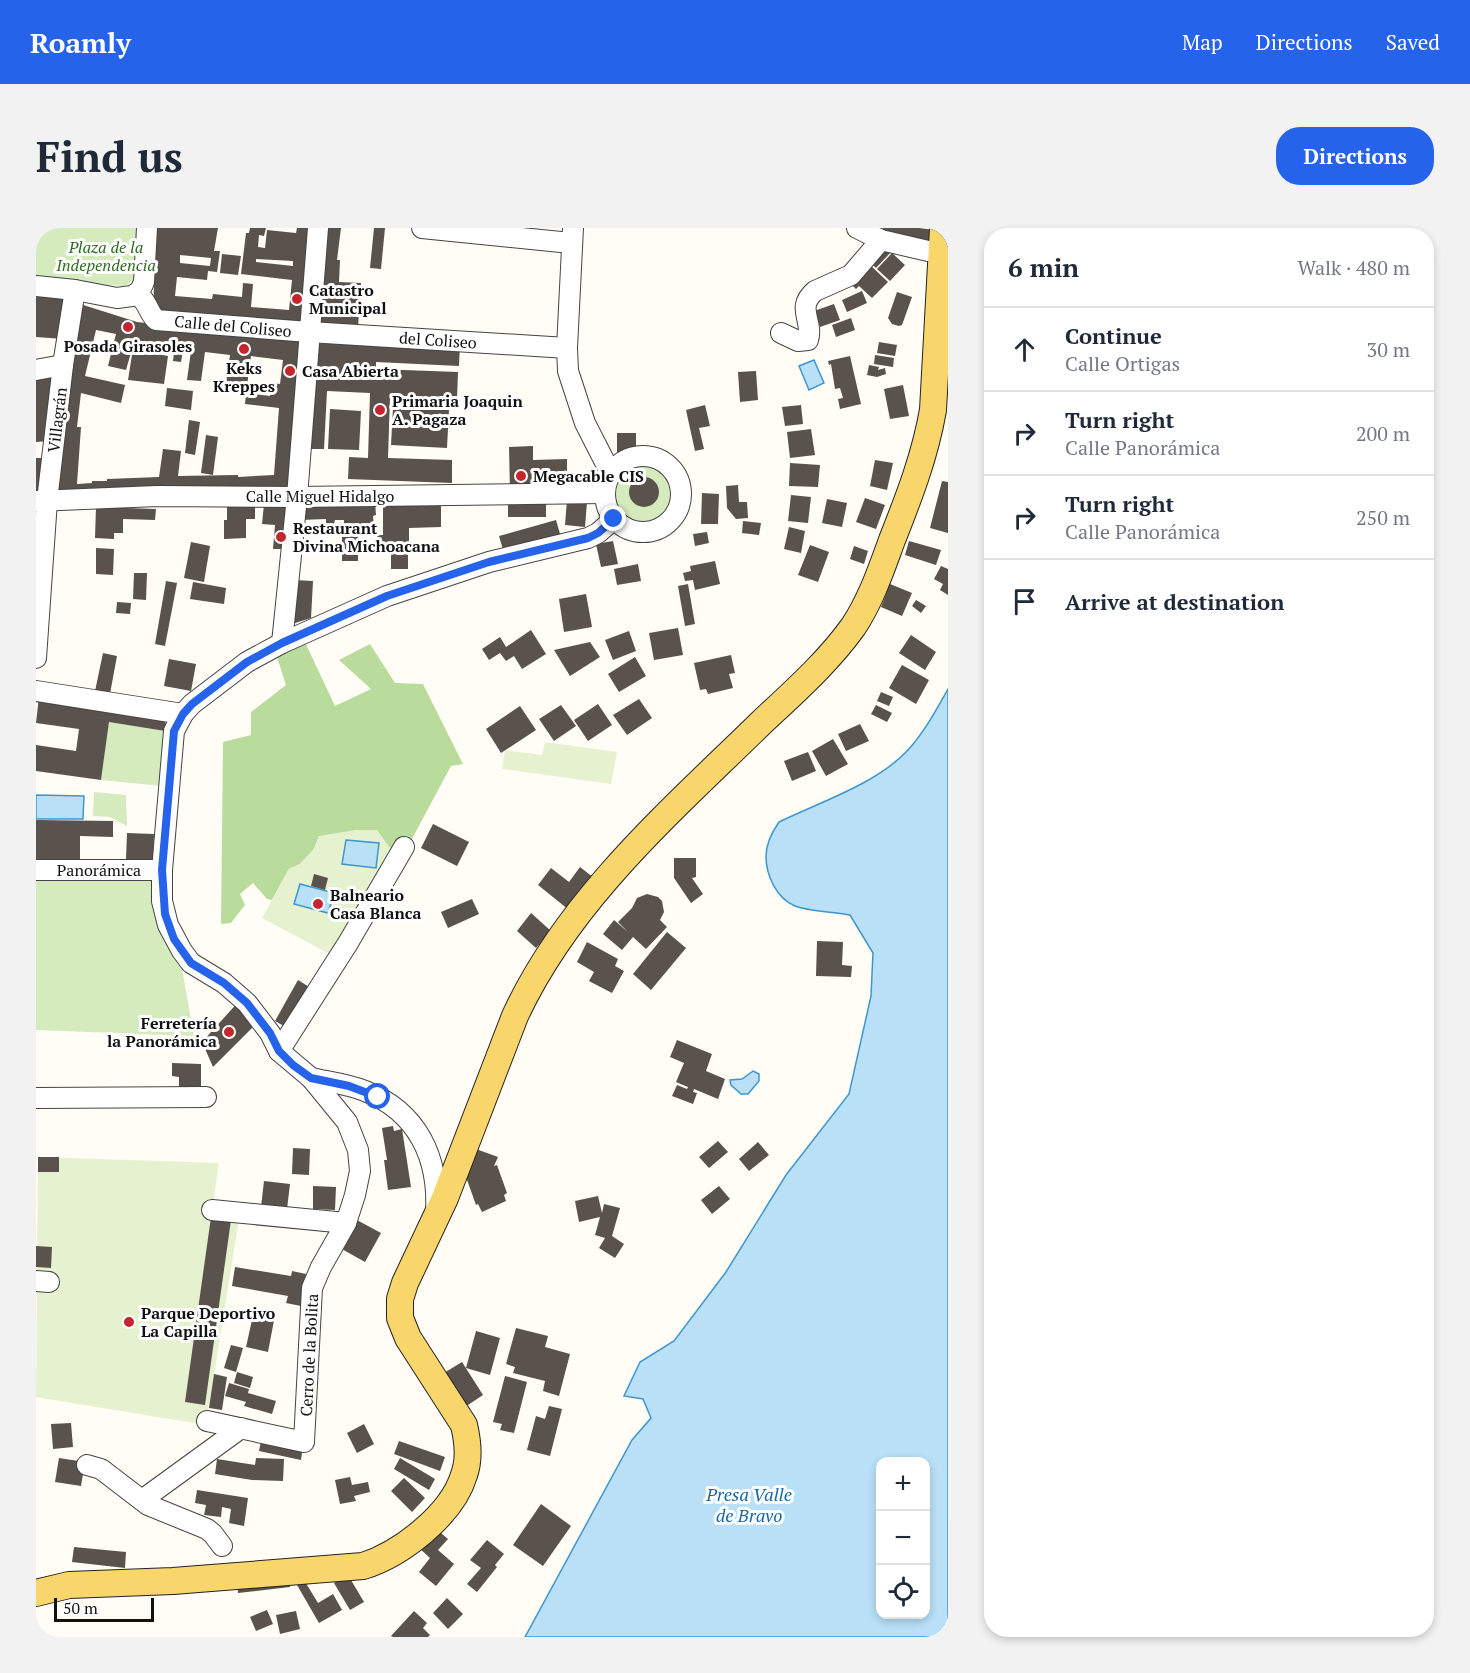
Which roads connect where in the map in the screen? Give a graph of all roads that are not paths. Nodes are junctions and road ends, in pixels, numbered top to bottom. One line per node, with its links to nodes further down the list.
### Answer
1 (147, 228): 11 (street)
2 (318, 228): 12 (street)
3 (422, 228): 6 (street)
4 (857, 228): 7 (street)
5 (943, 228): 8 (main road)
6 (572, 235): 14 (street)
7 (881, 240): 8 (street); 13 (street)
8 (941, 254): 35 (main road)
9 (36, 286): 10 (street)
10 (75, 290): 11 (street); 15 (street, Villagrán)
11 (127, 296): 12 (street, Calle del Coliseo)
12 (309, 332): 14 (street, del Coliseo); 19 (street)
13 (781, 333)
14 (567, 348): 17 (street)
15 (63, 365): 16 (street); 20 (street, Villagrán)
16 (36, 370)
17 (611, 474): 18 (street); 21 (street)
18 (605, 493): 19 (street, Calle Miguel Hidalgo); 21 (street)
19 (297, 497): 20 (street, Calle Miguel Hidalgo); 22 (street)
20 (42, 501): 23 (street, Villagrán)
21 (614, 519): 22 (street)
22 (282, 643): 25 (street)
23 (36, 658)
24 (36, 691): 25 (street)
25 (183, 714): 28 (street, Cerro de la Bolita)
26 (404, 847): 29 (street)
27 (36, 870): 28 (street, Panorámica)
28 (162, 870): 29 (street, Cerro de la Bolita)
29 (279, 1051): 30 (street, Cerro de la Bolita)
30 (311, 1078): 34 (street, Cerro de la Bolita); 35 (street)
31 (206, 1097): 32 (street)
32 (36, 1098)
33 (212, 1210): 34 (street)
34 (346, 1223): 37 (street, Cerro de la Bolita)
35 (435, 1223): 41 (main road)
36 (207, 1421): 37 (street)
37 (242, 1428): 39 (street)
38 (87, 1465): 39 (street)
39 (142, 1500): 40 (street)
40 (222, 1546)
41 (36, 1593)

